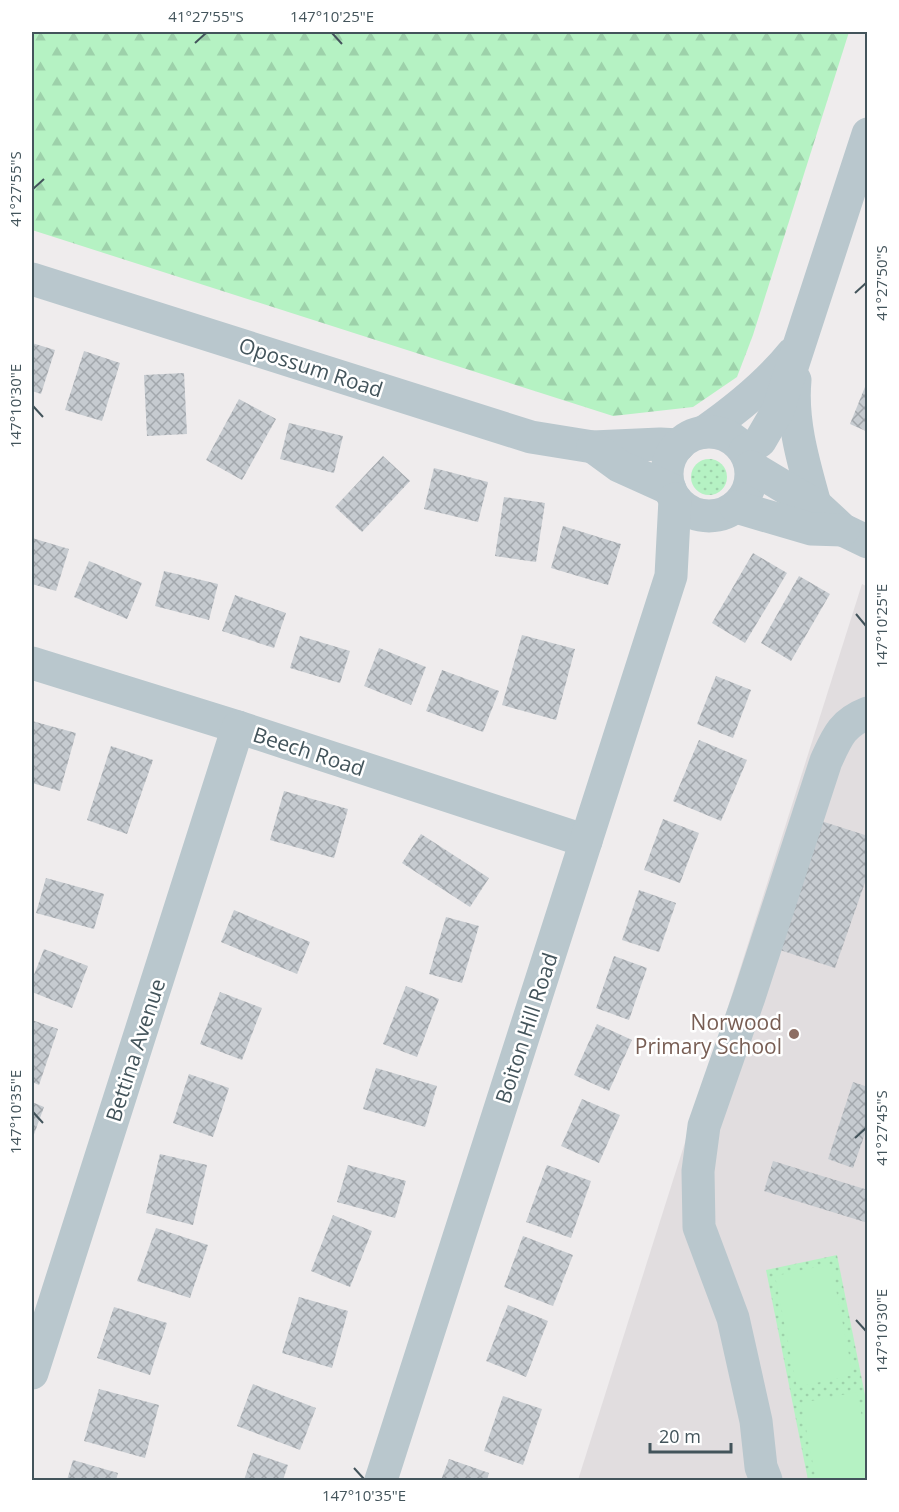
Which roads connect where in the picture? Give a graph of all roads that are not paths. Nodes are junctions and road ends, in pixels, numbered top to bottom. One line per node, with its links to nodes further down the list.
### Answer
1 (866, 143): 3 (street)
2 (32, 279): 5 (street, Opossum Road)
3 (799, 345): 4 (street); 6 (street); 8 (street)
4 (692, 439): 5 (street, Opossum Road); 6 (street); 7 (street)
5 (593, 447): 7 (street, Opossum Road)
6 (748, 459): 8 (street); 9 (street)
7 (673, 494): 9 (street); 11 (street, Boiton Hill Road)
8 (815, 504): 10 (street)
9 (725, 511): 10 (street); 11 (street, Boiton Hill Road)
10 (855, 536)
11 (671, 576): 15 (street, Boiton Hill Road)
12 (32, 663): 14 (street, Beech Road)
13 (867, 713): 18 (street)
14 (238, 728): 15 (street, Beech Road); 16 (street, Bettina Avenue)
15 (586, 840): 17 (street, Boiton Hill Road)
16 (32, 1373)
17 (381, 1480)
18 (766, 1480)

